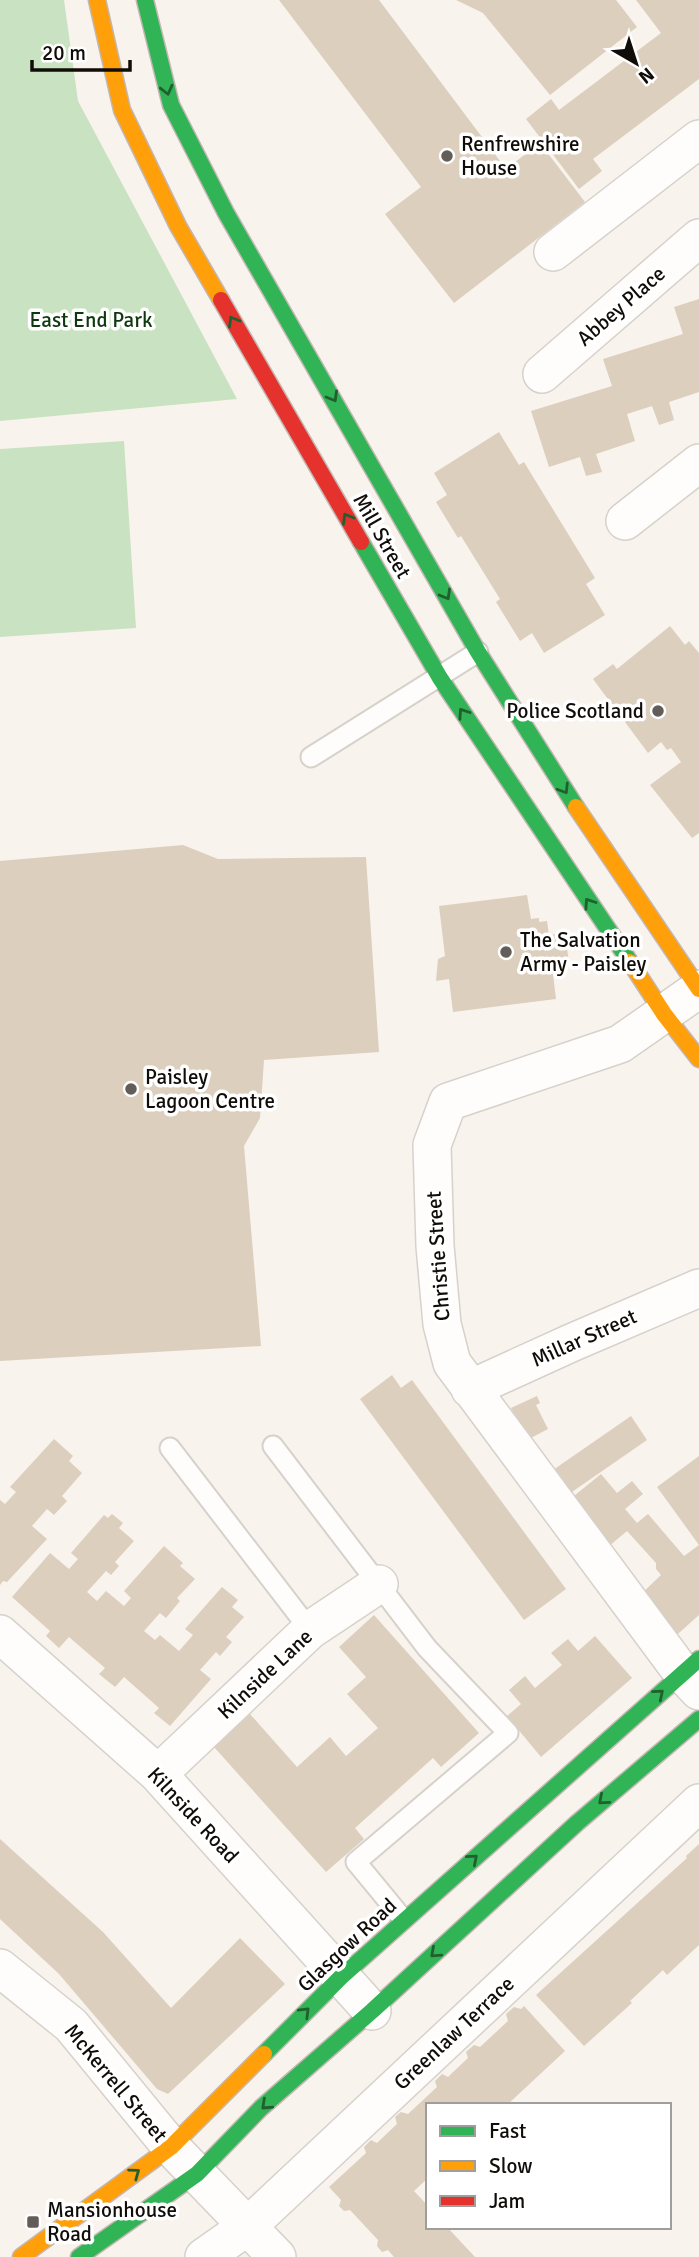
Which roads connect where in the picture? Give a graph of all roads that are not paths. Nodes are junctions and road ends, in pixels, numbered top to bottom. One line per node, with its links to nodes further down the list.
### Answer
1 (97, 0): 10 (main road, Mill Street, one-way to 1)
2 (145, 0): 9 (main road, Mill Street, one-way to 9)
3 (699, 139): 5 (street)
4 (699, 238): 6 (street, Abbey Place)
5 (553, 252)
6 (542, 374)
7 (699, 463): 8 (street)
8 (625, 521)
9 (478, 652): 10 (lane); 12 (main road, Mill Street, one-way to 12)
10 (440, 678): 11 (lane); 13 (main road, Mill Street, one-way to 10)
11 (311, 757)
12 (699, 989): 13 (street, Christie Street)
13 (664, 1014): 14 (main road, Mill Street); 16 (street, Christie Street)
14 (699, 1059)
15 (696, 1296): 16 (street, Millar Street)
16 (470, 1389): 22 (street, Christie Street)
17 (273, 1446): 19 (lane)
18 (170, 1448): 20 (lane)
19 (380, 1584): 20 (street, Kilnside Lane); 26 (lane)
20 (310, 1630): 24 (street, Kilnside Lane)
21 (0, 1634): 24 (street, Kilnside Road)
22 (694, 1675): 26 (main road, Glasgow Road, one-way to 22)
23 (699, 1718): 29 (main road, one-way to 29)
24 (158, 1774): 28 (street, Kilnside Road)
25 (699, 1803): 32 (street, Greenlaw Terrace)
26 (404, 1919): 28 (main road, Glasgow Road)
27 (0, 1968): 30 (street, McKerrell Street)
28 (341, 1977): 29 (street, Kilnside Road); 30 (main road, Glasgow Road, one-way to 28)
29 (372, 2011): 31 (main road, one-way to 31)
30 (171, 2147): 31 (street, McKerrell Street); 33 (main road, Glasgow Road, one-way to 30)
31 (197, 2174): 32 (street, McKerrell Street); 34 (main road)
32 (248, 2226): 35 (street, Greenlaw Terrace); 36 (street, McKerrell Street)
33 (21, 2257)
34 (79, 2257)
35 (204, 2257)
36 (277, 2257)

